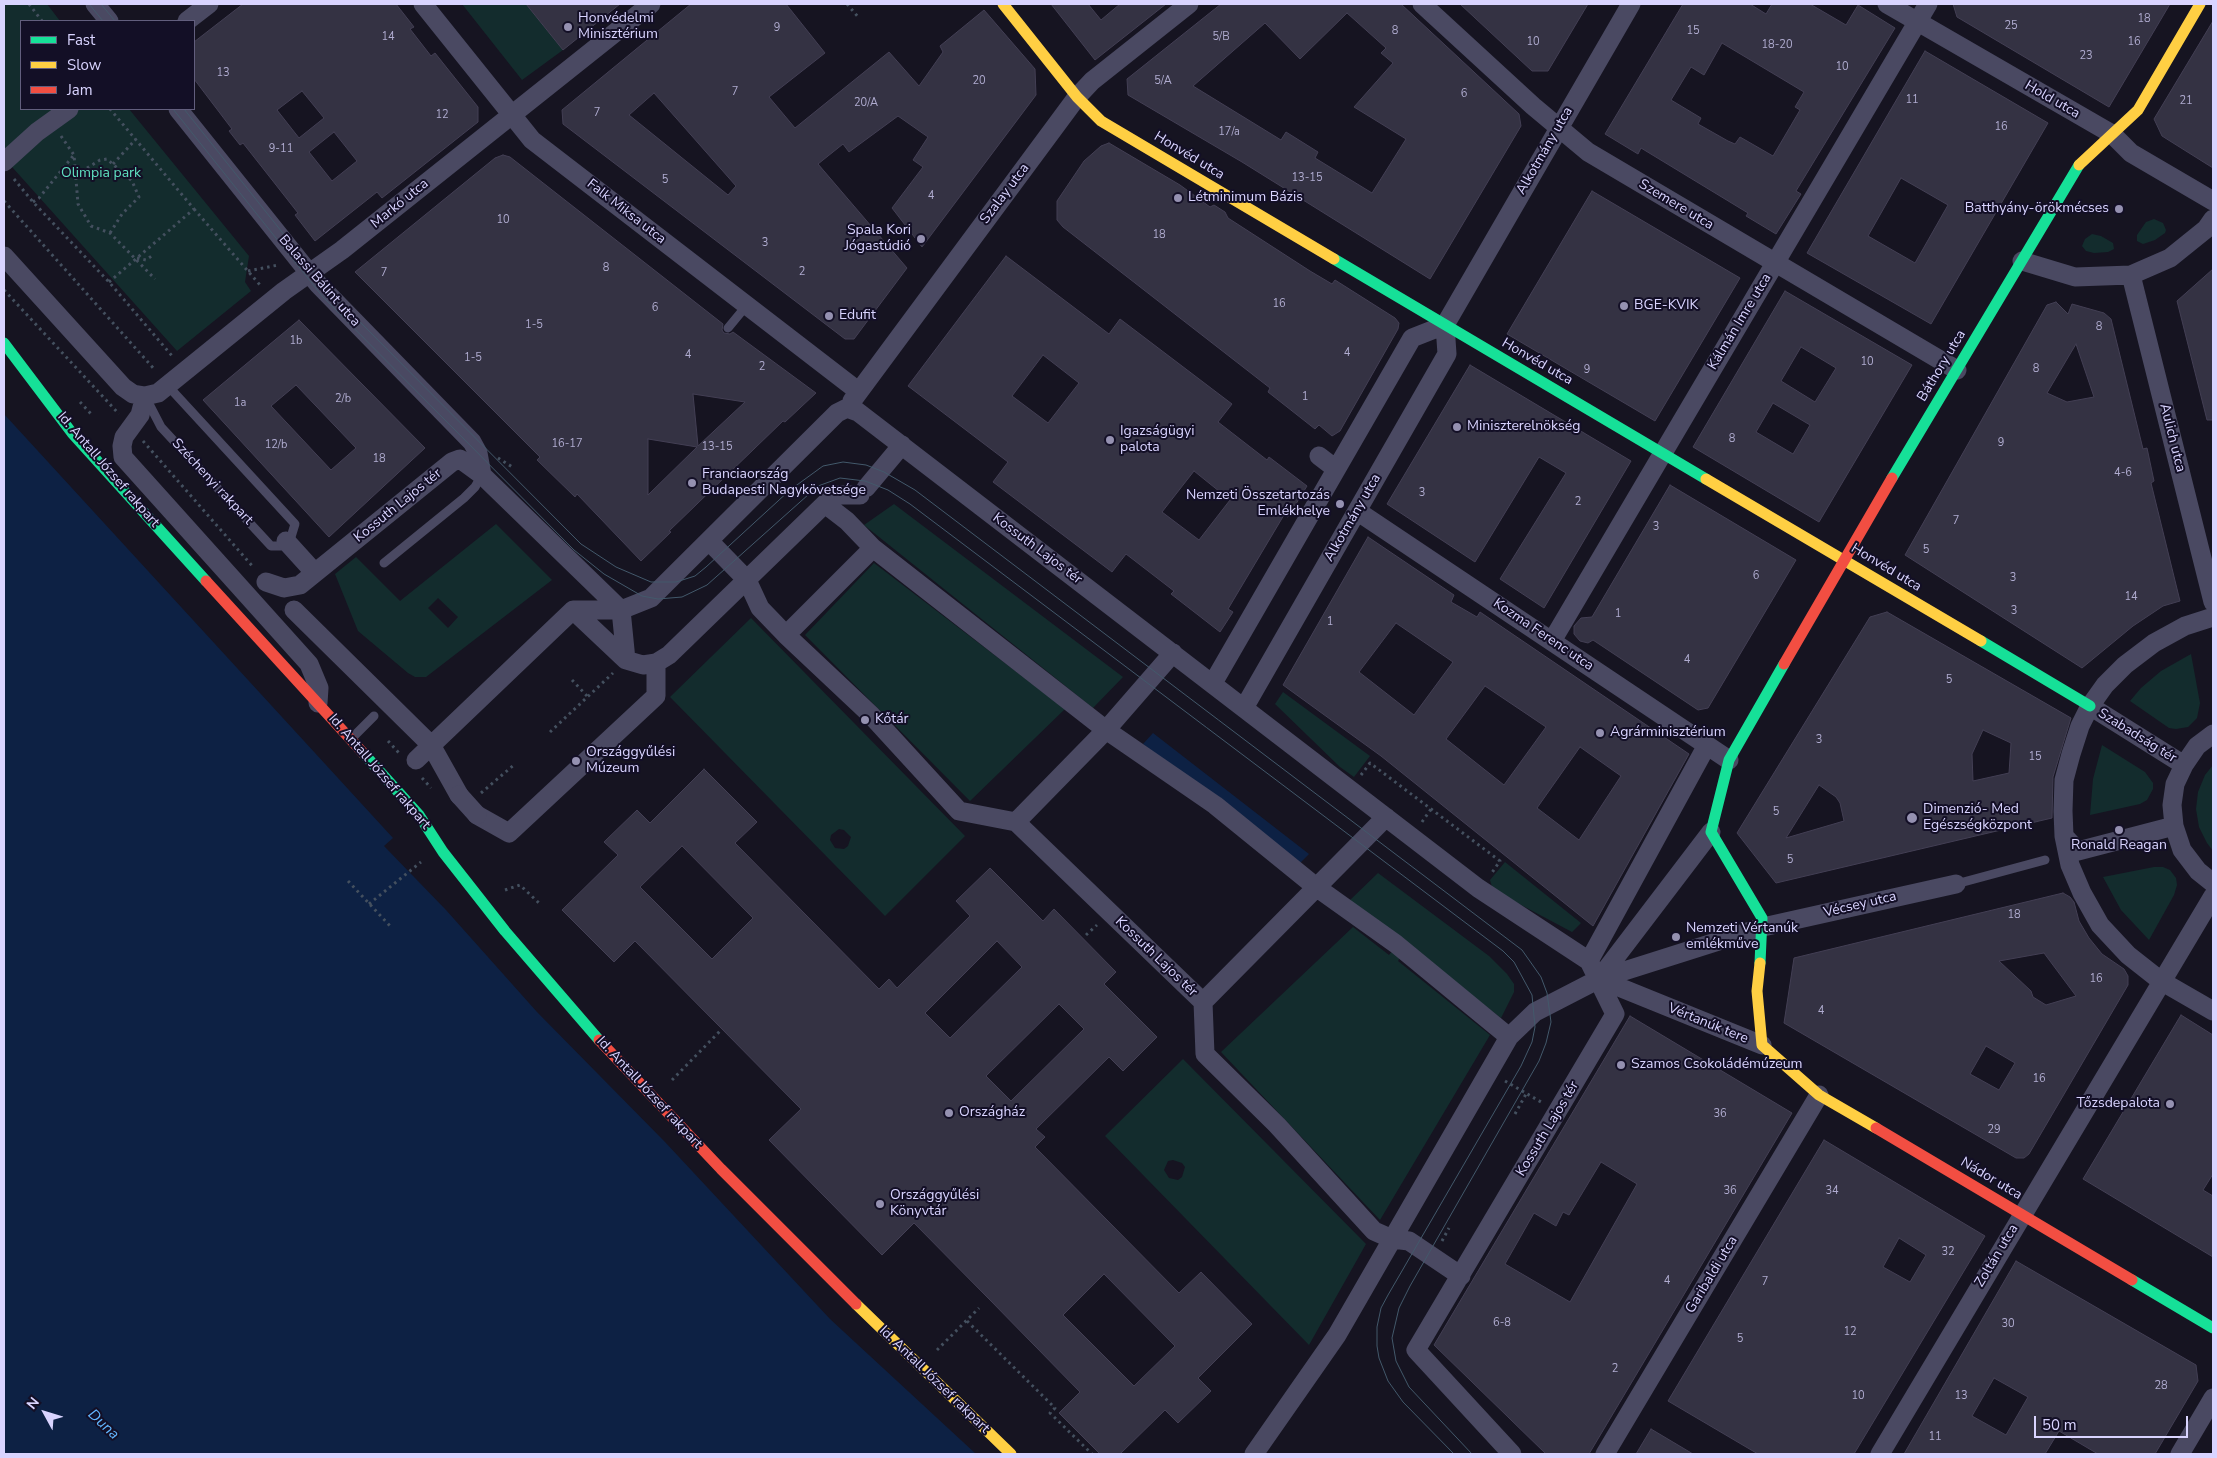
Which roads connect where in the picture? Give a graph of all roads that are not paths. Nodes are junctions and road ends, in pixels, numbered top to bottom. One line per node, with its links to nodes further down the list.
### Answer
1 (95, 4): 12 (street)
2 (209, 4): 13 (street)
3 (423, 4): 18 (street, Falk Miksa utca)
4 (651, 4): 18 (street, Markó utca)
5 (1003, 4): 15 (street, Honvéd utca)
6 (1189, 4): 15 (street, Szalay utca)
7 (1422, 4): 19 (street, Szemere utca)
8 (1632, 4): 19 (street, Alkotmány utca)
9 (1887, 4): 14 (street, Hold utca)
10 (1928, 4): 14 (street, Kálmán Imre utca)
11 (2200, 4): 20 (street, Báthory utca)
12 (108, 20)
13 (188, 20)
14 (1918, 22): 20 (street, Hold utca); 26 (street, Kálmán Imre utca)
15 (1077, 97): 30 (street, Honvéd utca); 35 (street, Szalay utca)
16 (67, 110): 21 (street)
17 (179, 110): 27 (street, Balassi Bálint utca)
18 (511, 114): 27 (street, Markó utca); 29 (street, Falk Miksa utca)
19 (1558, 127): 26 (street, Szemere utca); 30 (street, Alkotmány utca)
20 (2112, 134): 22 (street, Hold utca); 25 (street, Báthory utca)
21 (5, 170)
22 (2213, 202)
23 (2213, 219): 28 (street)
24 (4, 256): 36 (street)
25 (2022, 261): 28 (street); 33 (street, Báthory utca)
26 (1774, 264): 33 (street, Szemere utca); 39 (street, Kálmán Imre utca)
27 (310, 274): 34 (street, Markó utca); 42 (street, Balassi Bálint utca)
28 (2131, 275): 52 (street, Aulich utca)
29 (747, 305): 31 (lane); 35 (street, Falk Miksa utca)
30 (1445, 325): 39 (street, Honvéd utca); 41 (street); 44 (street, Alkotmány utca)
31 (728, 328)
32 (4, 343): 62 (street, Id. Antall József rakpart)
33 (1957, 370): 48 (street, Báthory utca)
34 (168, 386): 36 (street, Markó utca); 45 (lane)
35 (858, 391): 37 (street, Szalay utca)
36 (145, 396): 45 (lane, Széchenyi rakpart); 62 (street, Id. Antall József rakpart)
37 (847, 408): 38 (street, Kossuth Lajos tér); 46 (street)
38 (902, 445): 43 (street); 58 (street, Kossuth Lajos tér)
39 (1662, 453): 48 (street, Honvéd utca); 57 (street, Kálmán Imre utca)
40 (1319, 456): 41 (street)
41 (1336, 469): 61 (street)
42 (487, 481): 49 (lane); 50 (street, Kossuth Lajos tér); 54 (street, Kossuth Lajos tér)
43 (824, 504): 47 (street); 51 (street)
44 (1357, 511): 57 (street, Kozma Ferenc utca); 64 (street, Alkotmány utca)
45 (286, 541): 50 (street)
46 (709, 541): 51 (street); 54 (street)
47 (872, 548): 56 (street); 66 (street)
48 (1843, 560): 63 (street, Honvéd utca); 71 (street, Báthory utca)
49 (384, 562)
50 (315, 573): 69 (street, Kossuth Lajos tér)
51 (746, 580): 56 (street); 60 (street)
52 (2213, 602)
53 (573, 610): 54 (street); 59 (street); 69 (street)
54 (621, 610): 59 (street)
55 (2213, 617): 63 (street, Szabadság tér)
56 (786, 635): 75 (street)
57 (1552, 641): 70 (street, Kozma Ferenc utca)
58 (1173, 653): 61 (street, Kossuth Lajos tér); 66 (street)
59 (626, 660): 60 (street)
60 (656, 663): 69 (street, bridge)
61 (1213, 683): 64 (street, Kossuth Lajos tér)
62 (318, 703): 68 (street, Id. Antall József rakpart)
63 (2090, 706): 72 (street, Szabadság tér); 78 (street, Szabadság tér)
64 (1244, 708): 74 (street, Kossuth Lajos tér)
65 (374, 716): 68 (lane)
66 (1106, 730): 75 (street); 84 (street)
67 (2213, 734): 72 (street, Szabadság tér)
68 (351, 739): 100 (street, Id. Antall József rakpart)
69 (431, 745): 73 (street)
70 (1707, 745): 71 (street, Kozma Ferenc utca); 87 (street)
71 (1729, 760): 77 (street)
72 (2184, 765): 76 (street, Szabadság tér)
73 (416, 766)
74 (1386, 816): 84 (street, Kossuth Lajos tér); 87 (street, Kossuth Lajos tér)
75 (1016, 822): 90 (street, Kossuth Lajos tér)
76 (2174, 826): 79 (street); 82 (street, Szabadság tér)
77 (1712, 832): 86 (street); 88 (street)
78 (2064, 836): 79 (street); 81 (street, Szabadság tér)
79 (2078, 851): 81 (street)
80 (2045, 860): 83 (lane)
81 (2077, 881): 89 (street, Szabadság tér)
82 (2213, 883)
83 (1956, 884): 86 (street, Vécsey utca)
84 (1316, 887): 90 (street, Kossuth Lajos tér); 92 (street)
85 (2213, 896): 89 (street)
86 (1764, 927): 88 (street); 93 (street, Vértanúk tere)
87 (1589, 961): 88 (street, Kossuth Lajos tér)
88 (1598, 979): 92 (street); 93 (street, Vértanúk tere); 97 (street, Kossuth Lajos tér)
89 (2161, 981): 91 (street, Szabadság tér); 95 (street, Zoltán utca)
90 (1202, 1002): 96 (street, Kossuth Lajos tér)
91 (2213, 1011)
92 (1509, 1037): 96 (street)
93 (1762, 1046): 94 (street, Nádor utca)
94 (1819, 1095): 95 (street, Nádor utca); 103 (street, Garibaldi utca)
95 (2021, 1214): 98 (street, Nádor utca); 104 (street, Zoltán utca)
96 (1392, 1239): 97 (street, Kossuth Lajos tér); 101 (street)
97 (1461, 1276): 102 (street, Kossuth Lajos tér)
98 (2213, 1328)
99 (2213, 1398): 105 (street)
100 (1011, 1454)
101 (1254, 1454)
102 (1512, 1454)
103 (1605, 1454)
104 (1880, 1454)
105 (2180, 1454)

